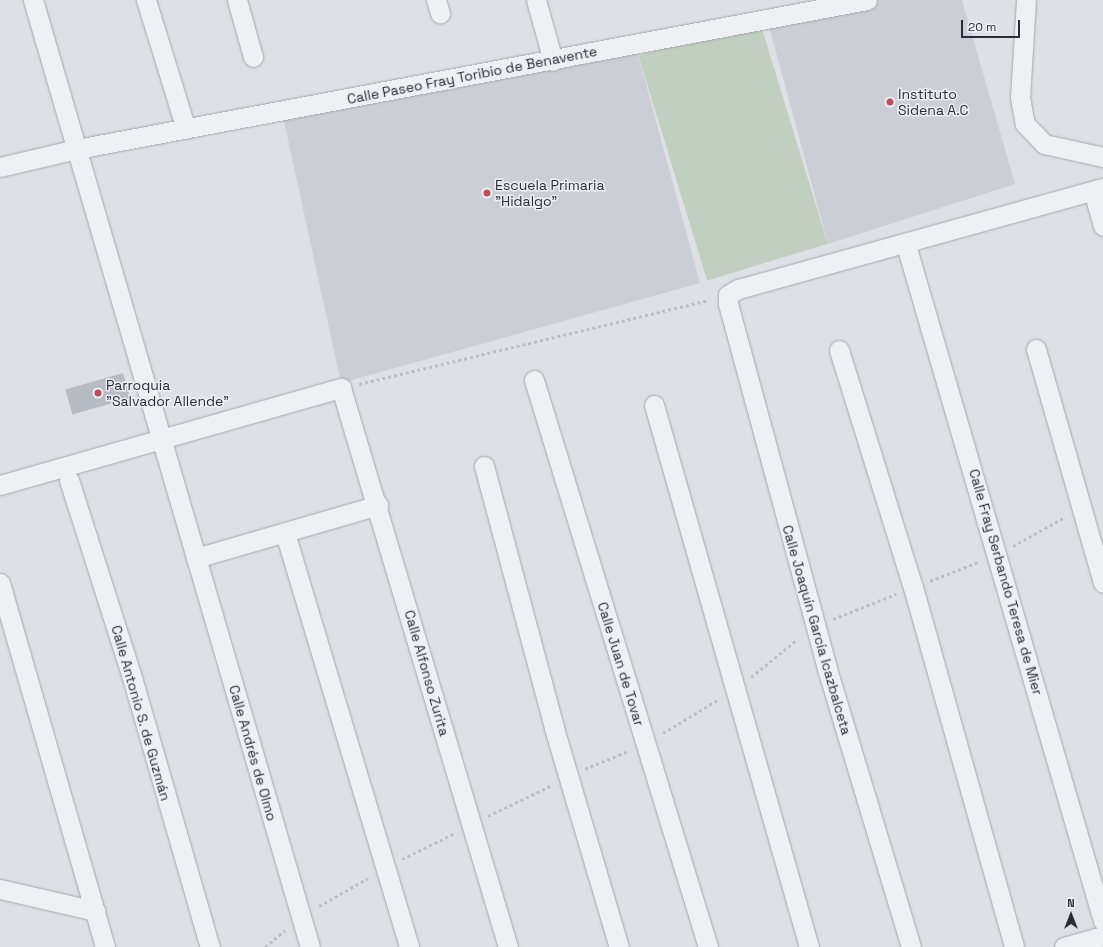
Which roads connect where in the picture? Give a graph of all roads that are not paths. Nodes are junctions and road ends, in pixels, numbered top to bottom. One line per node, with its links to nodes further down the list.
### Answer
1 (33, 0): 10 (street)
2 (146, 0): 9 (street)
3 (237, 0): 7 (street)
4 (536, 0): 8 (street)
5 (867, 0): 8 (street, Calle Paseo Fray Toribio de Benavente)
6 (1026, 0): 11 (street)
7 (253, 57)
8 (553, 61): 9 (street, Calle Paseo Fray Toribio de Benavente)
9 (186, 129): 10 (street, Calle Paseo Fray Toribio de Benavente)
10 (77, 149): 12 (street, Calle Paseo Fray Toribio de Benavente); 20 (street, Calle Andrés de Olmo)
11 (1103, 157)
12 (0, 167)
13 (1098, 189): 14 (street); 15 (street)
14 (1103, 226)
15 (906, 245): 31 (street, Calle Fray Serbando Teresa de Mier); 41 (street, Calle Joaquín García Icazbalceta)
16 (1036, 349): 27 (street)
17 (838, 350): 42 (street)
18 (534, 380): 39 (street, Calle Juan de Tovar)
19 (654, 405): 40 (street)
20 (159, 438): 23 (street); 24 (street, Calle Alfonso Zurita); 26 (street, Calle Andrés de Olmo)
21 (484, 466): 38 (street)
22 (69, 480): 34 (street, Calle Antonio S. de Guzmán)
23 (0, 485)
24 (378, 505): 25 (street); 37 (street, Calle Alfonso Zurita)
25 (285, 532): 26 (street); 36 (street)
26 (196, 558): 35 (street, Calle Andrés de Olmo)
27 (1103, 583)
28 (1, 592): 30 (street)
29 (0, 889): 30 (street)
30 (94, 911): 33 (street)
31 (1103, 921)
32 (1103, 936): 43 (street)
33 (105, 947)
34 (210, 947)
35 (310, 947)
36 (409, 947)
37 (508, 947)
38 (619, 947)
39 (708, 947)
40 (809, 947)
41 (911, 947)
42 (1014, 947)
43 (1064, 947)

